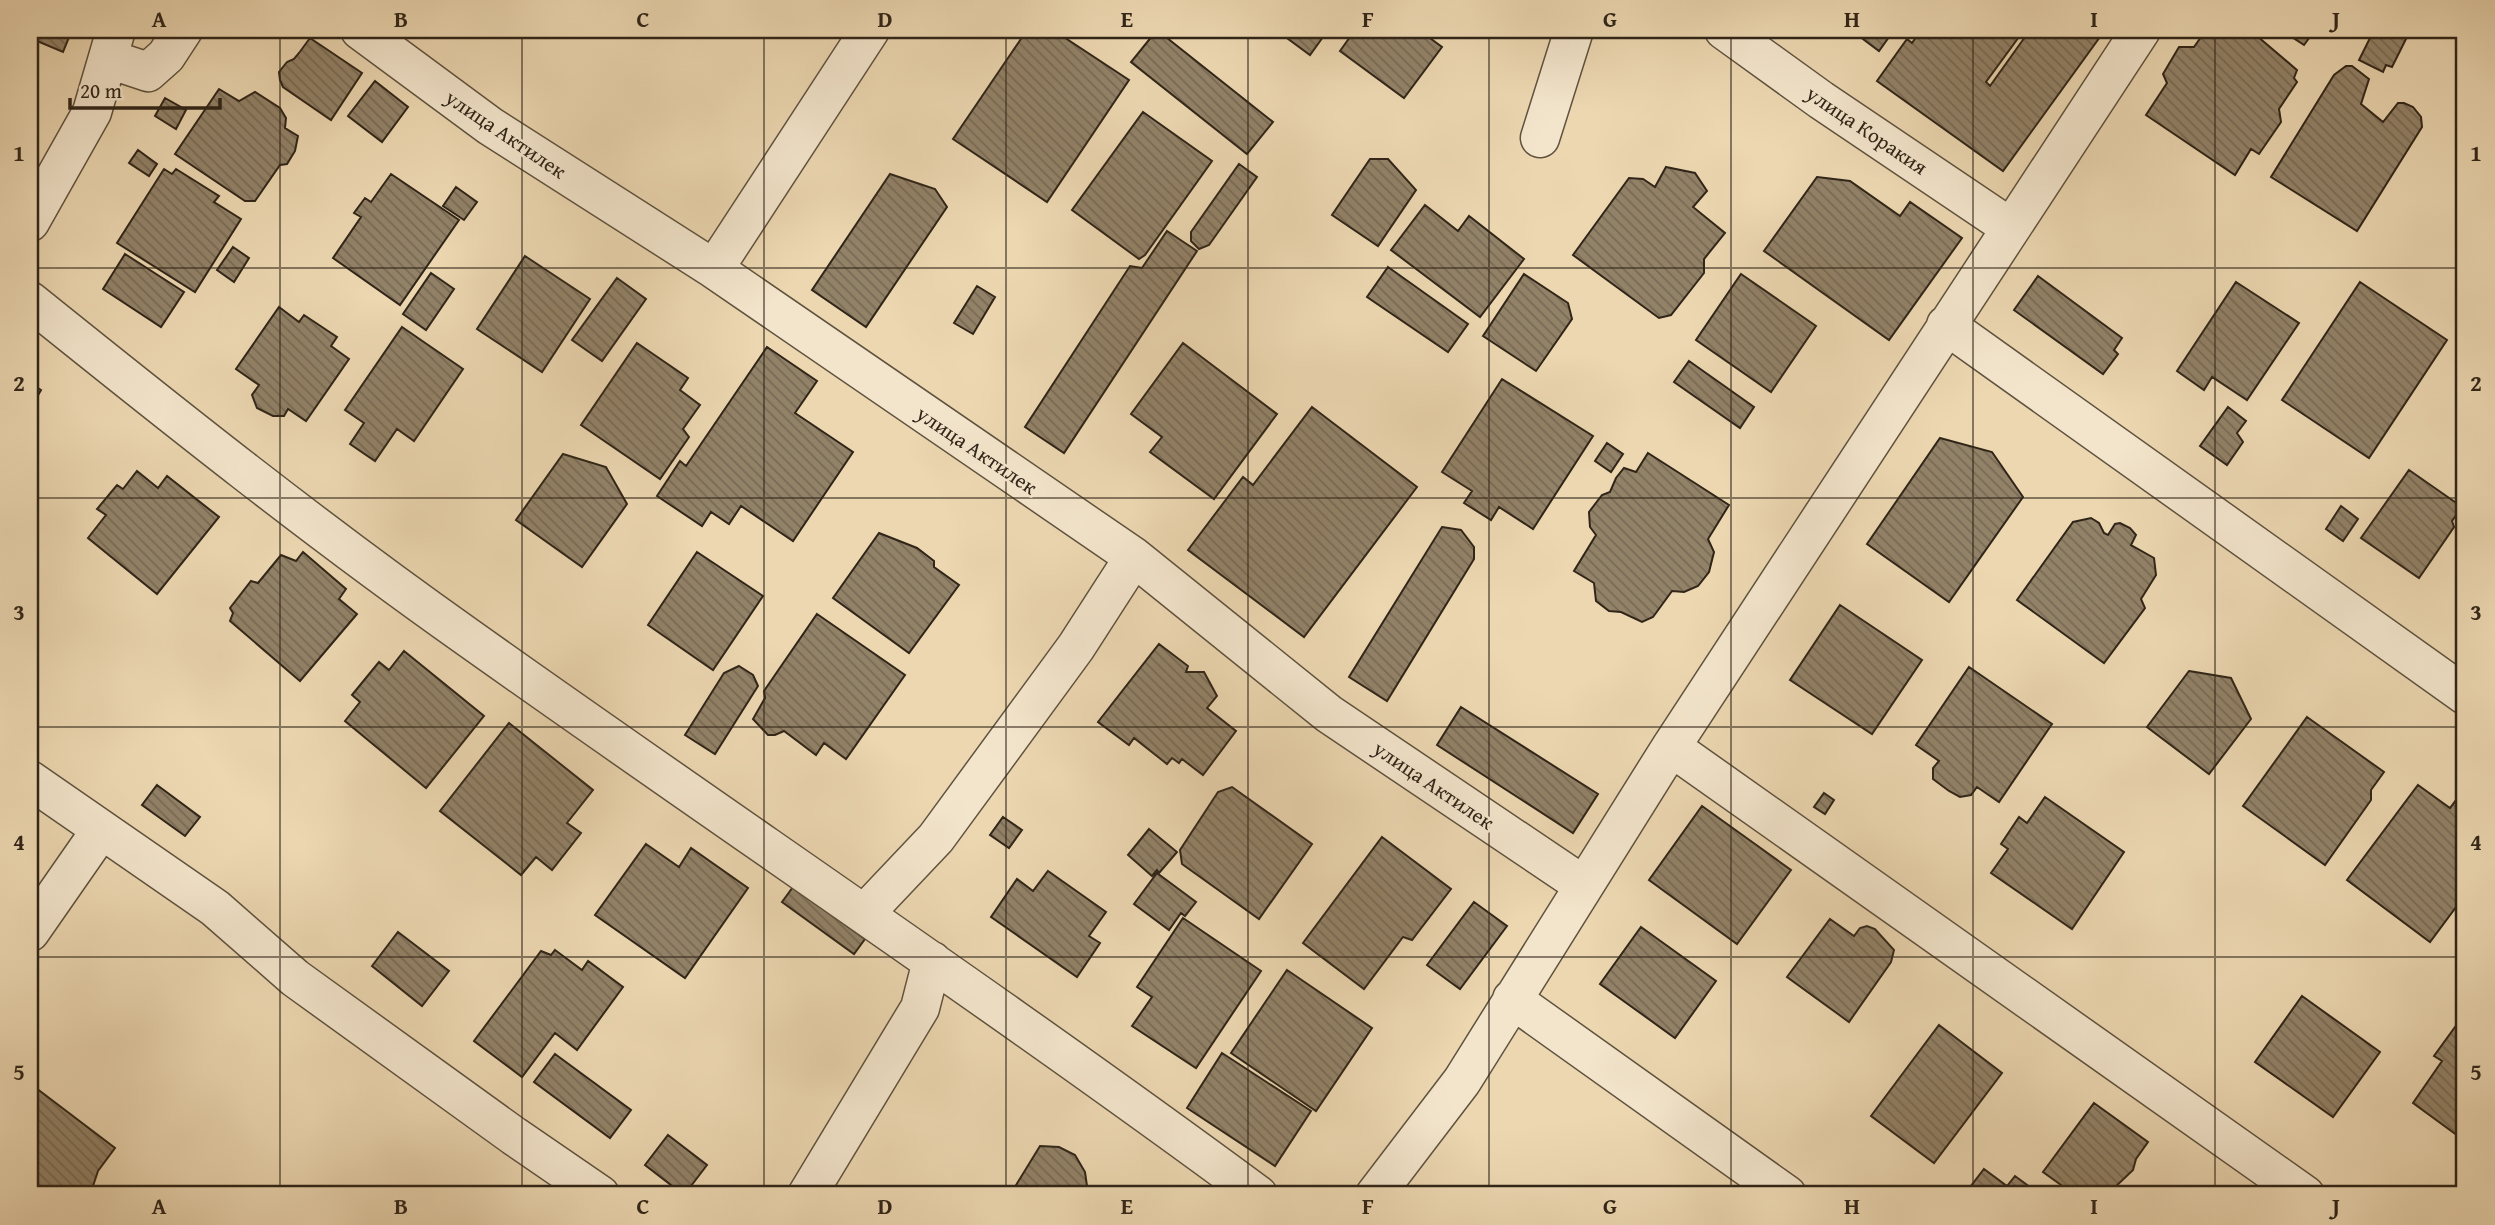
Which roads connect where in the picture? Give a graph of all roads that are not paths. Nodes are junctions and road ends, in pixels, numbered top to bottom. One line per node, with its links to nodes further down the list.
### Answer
1 (183, 30): 7 (street)
2 (360, 30): 11 (street, улица Актилек)
3 (870, 30): 11 (street)
4 (1574, 30): 8 (street)
5 (1724, 30): 10 (street, улица Коракия)
6 (2141, 30): 10 (street)
7 (112, 45): 9 (street)
8 (1540, 138)
9 (30, 222)
10 (2011, 228): 13 (street)
11 (714, 269): 14 (street, улица Актилек)
12 (30, 301): 20 (street)
13 (1946, 325): 15 (street); 16 (street)
14 (1134, 557): 19 (street, улица Актилек); 20 (street)
15 (2465, 695)
16 (1671, 747): 19 (street); 29 (street)
17 (30, 780): 18 (street)
18 (101, 830): 21 (street); 24 (street)
19 (1583, 885): 23 (street)
20 (864, 914): 22 (street)
21 (30, 932)
22 (932, 961): 25 (street); 26 (street)
23 (1512, 999): 27 (street); 28 (street)
24 (600, 1195)
25 (807, 1195)
26 (1258, 1195)
27 (1375, 1195)
28 (1787, 1195)
29 (2305, 1195)

